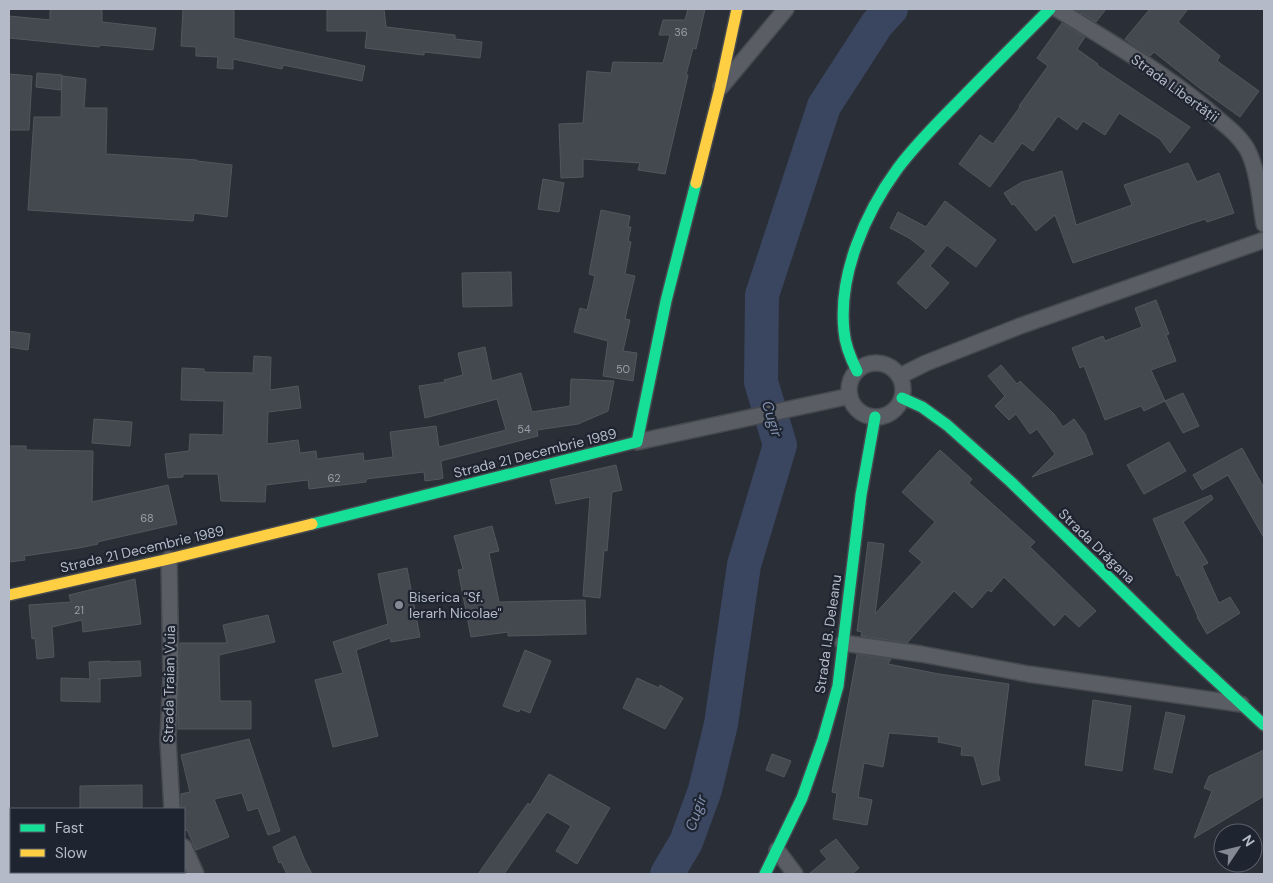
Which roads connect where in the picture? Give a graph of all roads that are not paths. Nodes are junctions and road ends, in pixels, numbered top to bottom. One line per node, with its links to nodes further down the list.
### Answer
1 (737, 9): 5 (street, Strada 21 Decembrie 1989)
2 (786, 9): 5 (street)
3 (1050, 9): 8 (street)
4 (1057, 9): 6 (street, Strada Libertății)
5 (720, 88): 13 (street, Strada 21 Decembrie 1989)
6 (1264, 224)
7 (1264, 240): 9 (street)
8 (857, 371): 9 (street); 10 (street)
9 (900, 376): 11 (street)
10 (850, 396): 12 (street); 13 (street)
11 (902, 398): 12 (street); 17 (street, Strada Drăgana)
12 (875, 416): 16 (street, Strada I.B. Deleanu)
13 (637, 442): 14 (street, Strada 21 Decembrie 1989)
14 (169, 559): 15 (street, Strada 21 Decembrie 1989); 19 (street, Strada Traian Vuia)
15 (9, 595)
16 (843, 643): 17 (street); 21 (street, Strada I.B. Deleanu)
17 (1241, 704): 18 (street, Strada Drăgana)
18 (1264, 725)
19 (172, 808)
20 (185, 849): 22 (street)
21 (777, 850): 23 (street, Strada I.B. Deleanu); 24 (street)
22 (196, 874)
23 (765, 874)
24 (795, 874)

